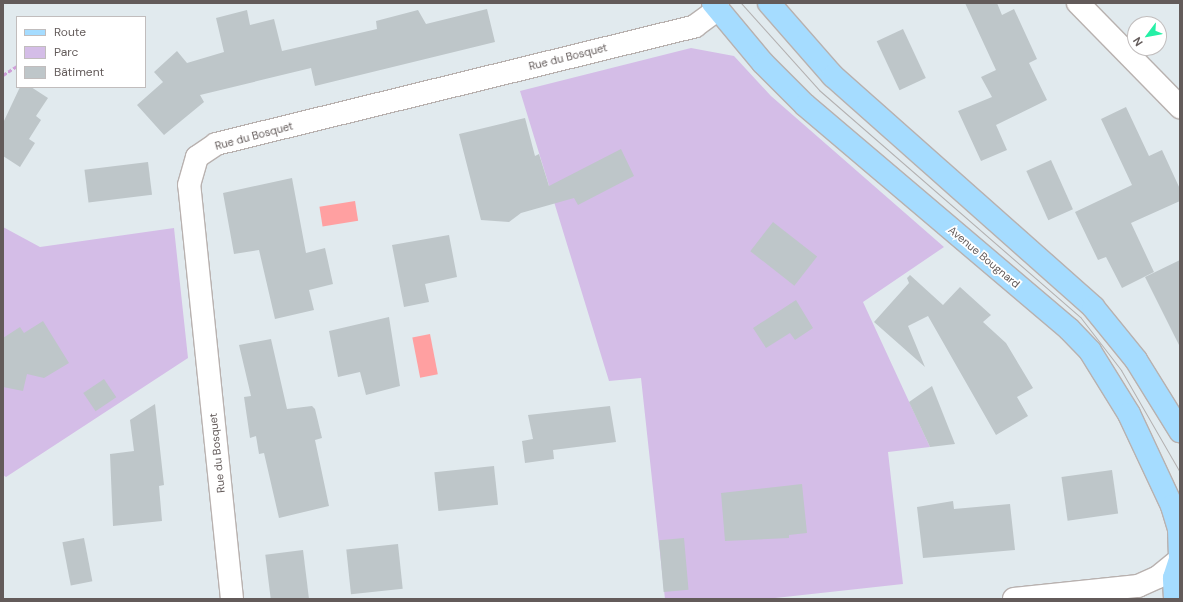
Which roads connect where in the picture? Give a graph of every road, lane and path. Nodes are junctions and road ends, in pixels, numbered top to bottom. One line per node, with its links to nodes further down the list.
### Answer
1 (769, 3): 7 (main road)
2 (1078, 3): 6 (street)
3 (715, 6): 8 (main road, Avenue Bougnard); 9 (street, Rue du Bosquet)
4 (16, 67): 5 (path)
5 (3, 75)
6 (1180, 107)
7 (1180, 431)
8 (1180, 559): 10 (street); 11 (main road, Avenue Bougnard)
9 (232, 599)
10 (1014, 599)
11 (1175, 599)

